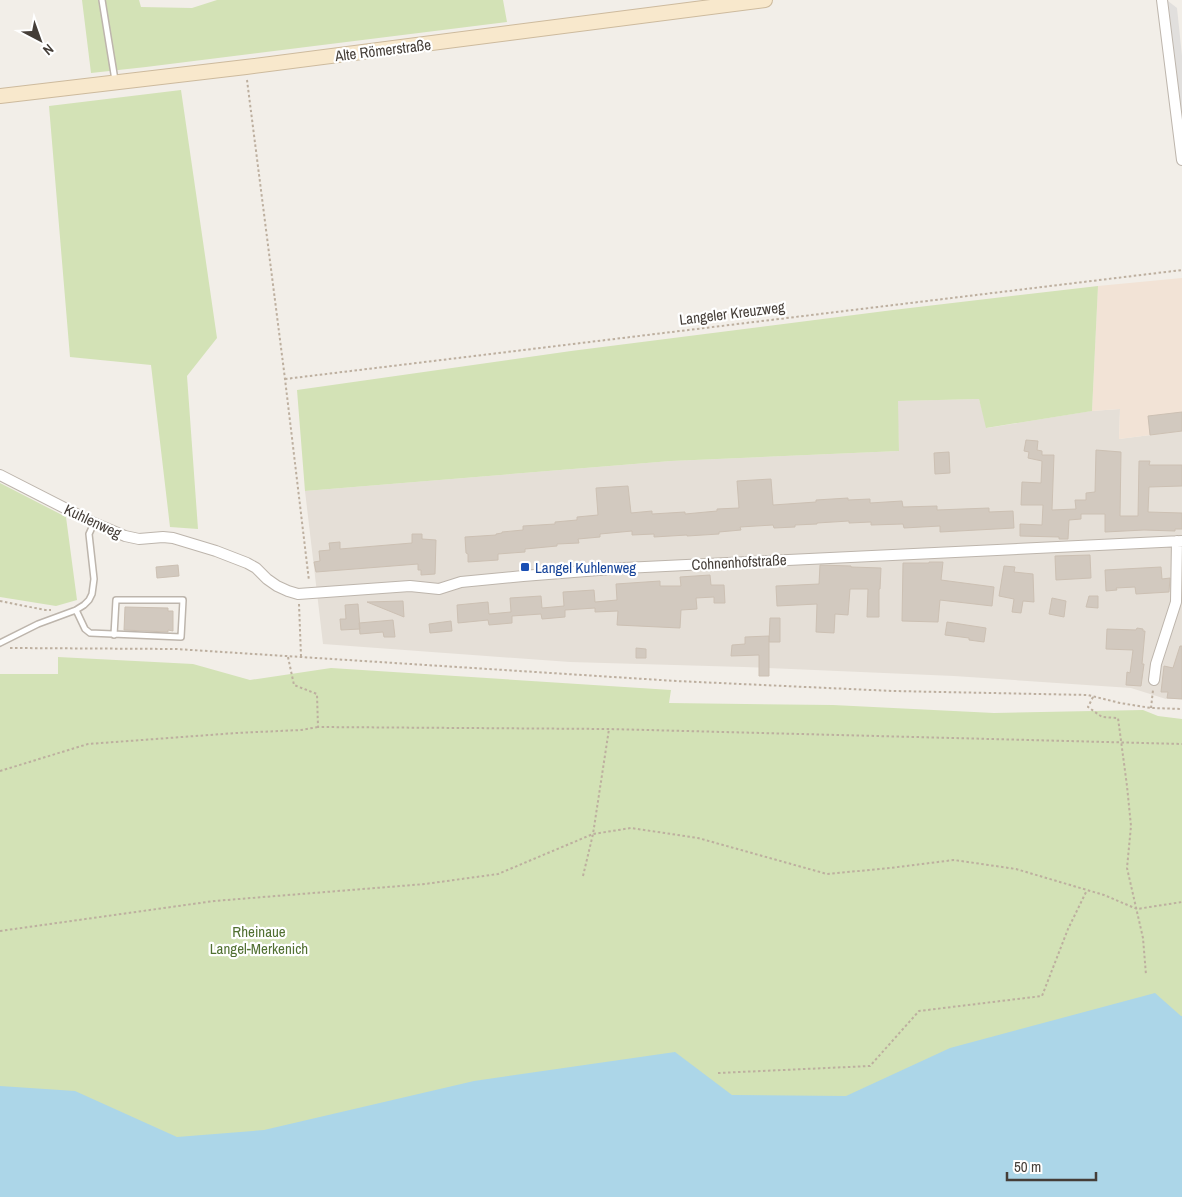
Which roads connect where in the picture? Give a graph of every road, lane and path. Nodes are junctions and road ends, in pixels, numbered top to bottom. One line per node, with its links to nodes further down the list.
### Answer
1 (102, 0): 5 (lane)
2 (765, 0): 4 (street, Alte Römerstraße)
3 (1162, 0): 7 (street)
4 (246, 68): 5 (street, Alte Römerstraße); 9 (path)
5 (116, 83): 6 (street, Alte Römerstraße)
6 (0, 96)
7 (1182, 160)
8 (1182, 270): 9 (path, Langeler Kreuzweg)
9 (285, 379): 14 (path)
10 (0, 475): 11 (street, Kuhlenweg)
11 (94, 523): 13 (street, Kuhlenweg); 17 (lane)
12 (1180, 541): 14 (street, Cohnenhofstraße); 23 (street)
13 (298, 594): 14 (street, Cohnenhofstraße); 22 (path)
14 (311, 594)
15 (0, 601): 16 (path)
16 (52, 610)
17 (76, 610): 18 (lane); 19 (lane)
18 (114, 635): 18 (lane)
19 (0, 644)
20 (10, 648): 21 (path)
21 (288, 656): 22 (path); 27 (path)
22 (301, 656): 24 (path)
23 (1154, 680): 25 (path)
24 (1093, 696): 25 (path); 29 (path)
25 (1151, 708): 26 (path)
26 (1182, 709)
27 (318, 727): 28 (path); 31 (path)
28 (609, 729): 29 (path); 32 (path)
29 (1121, 743): 30 (path); 36 (path)
30 (1182, 744)
31 (0, 772)
32 (593, 834): 33 (path); 34 (path); 37 (path)
33 (583, 876)
34 (1087, 890): 36 (path); 39 (path)
35 (1182, 902): 36 (path)
36 (1137, 909): 38 (path)
37 (0, 931)
38 (1146, 975)
39 (718, 1073)

